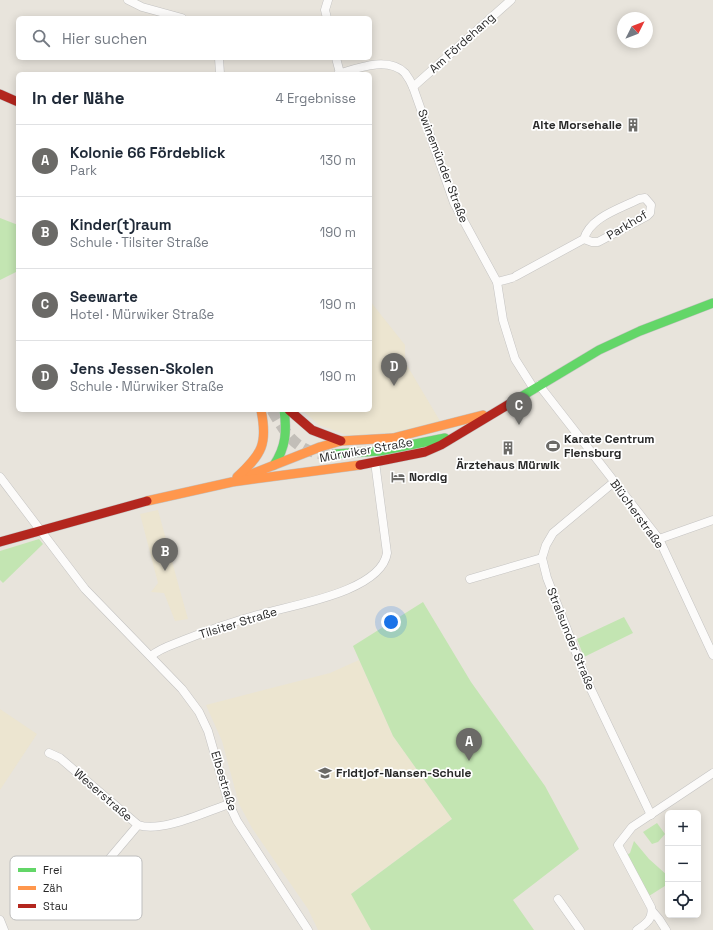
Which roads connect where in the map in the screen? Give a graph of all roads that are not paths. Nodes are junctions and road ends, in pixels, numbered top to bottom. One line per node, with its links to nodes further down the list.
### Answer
1 (128, 0): 4 (street)
2 (328, 0): 5 (street)
3 (511, 0): 11 (street, Am Fördehang)
4 (175, 16)
5 (326, 16)
6 (219, 60): 8 (street)
7 (336, 60): 9 (street)
8 (220, 72)
9 (339, 72)
10 (347, 72): 11 (street, Swinemünder Straße)
11 (413, 87): 15 (street, Swinemünder Straße)
12 (0, 94): 13 (main road)
13 (16, 101)
14 (584, 239): 14 (street, Parkhof); 15 (street, Parkhof)
15 (497, 282): 17 (street, Swinemünder Straße)
16 (713, 304): 17 (main road, Mürwiker Straße)
17 (536, 387): 21 (main road, Mürwiker Straße); 30 (street, Blücherstraße)
18 (261, 412): 29 (main road)
19 (284, 412): 26 (main road)
20 (291, 412): 23 (main road)
21 (494, 413): 22 (main road, Mürwiker Straße); 23 (main road, Mürwiker Straße)
22 (455, 436): 24 (main road); 25 (main road, Mürwiker Straße)
23 (341, 441): 26 (main road, Mürwiker Straße)
24 (334, 454)
25 (375, 462): 28 (main road, Mürwiker Straße); 38 (street, Tilsiter Straße)
26 (274, 465): 28 (main road); 29 (main road, Mürwiker Straße)
27 (0, 477): 32 (street)
28 (246, 479): 29 (main road, Mürwiker Straße)
29 (232, 482): 32 (main road, Mürwiker Straße)
30 (614, 482): 33 (street, Blücherstraße); 35 (street)
31 (713, 520): 33 (street)
32 (40, 530): 34 (main road, Mürwiker Straße); 38 (street)
33 (659, 539): 37 (street, Blücherstraße)
34 (0, 542)
35 (542, 558): 36 (street); 42 (street, Stralsunder Straße)
36 (470, 579)
37 (713, 655)
38 (151, 656): 41 (street, Elbestraße)
39 (49, 753): 43 (street, Weserstraße)
40 (713, 773): 42 (street)
41 (229, 804): 43 (street, Weserstraße); 49 (street, Elbestraße)
42 (651, 815): 46 (street)
43 (138, 825): 44 (street)
44 (111, 856)
45 (558, 899): 50 (street)
46 (652, 912): 51 (street); 52 (street)
47 (0, 920): 48 (street)
48 (4, 930)
49 (308, 930)
50 (580, 930)
51 (638, 930)
52 (666, 930)

